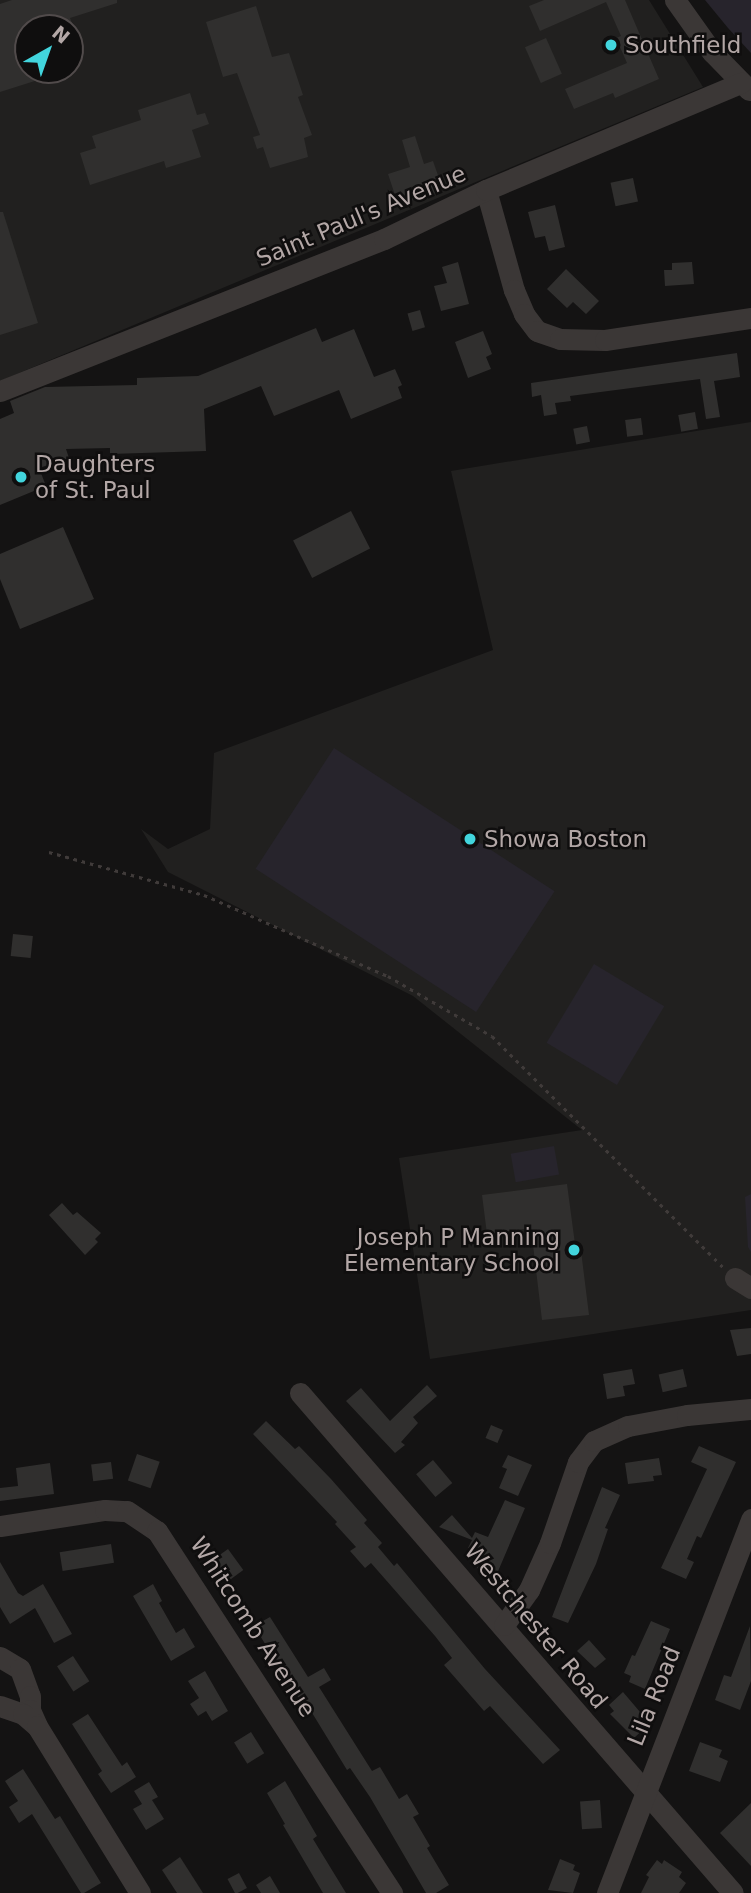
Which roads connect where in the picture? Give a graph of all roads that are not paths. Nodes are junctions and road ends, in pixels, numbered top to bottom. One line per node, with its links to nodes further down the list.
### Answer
1 (675, 0): 2 (street)
2 (746, 88): 3 (street, Saint Paul's Avenue)
3 (486, 190): 4 (street); 5 (street, Saint Paul's Avenue)
4 (751, 318)
5 (0, 391)
6 (299, 1393): 10 (street, Westchester Road)
7 (751, 1409): 10 (street)
8 (751, 1519): 14 (street, Lila Road)
9 (0, 1527): 16 (street, Whitcomb Avenue)
10 (504, 1625): 14 (street, Westchester Road)
11 (0, 1657): 13 (street)
12 (0, 1706): 13 (street)
13 (37, 1726): 15 (street)
14 (644, 1792): 17 (street, Lila Road); 18 (street, Westchester Road)
15 (140, 1893)
16 (392, 1893)
17 (607, 1893)
18 (733, 1893)

